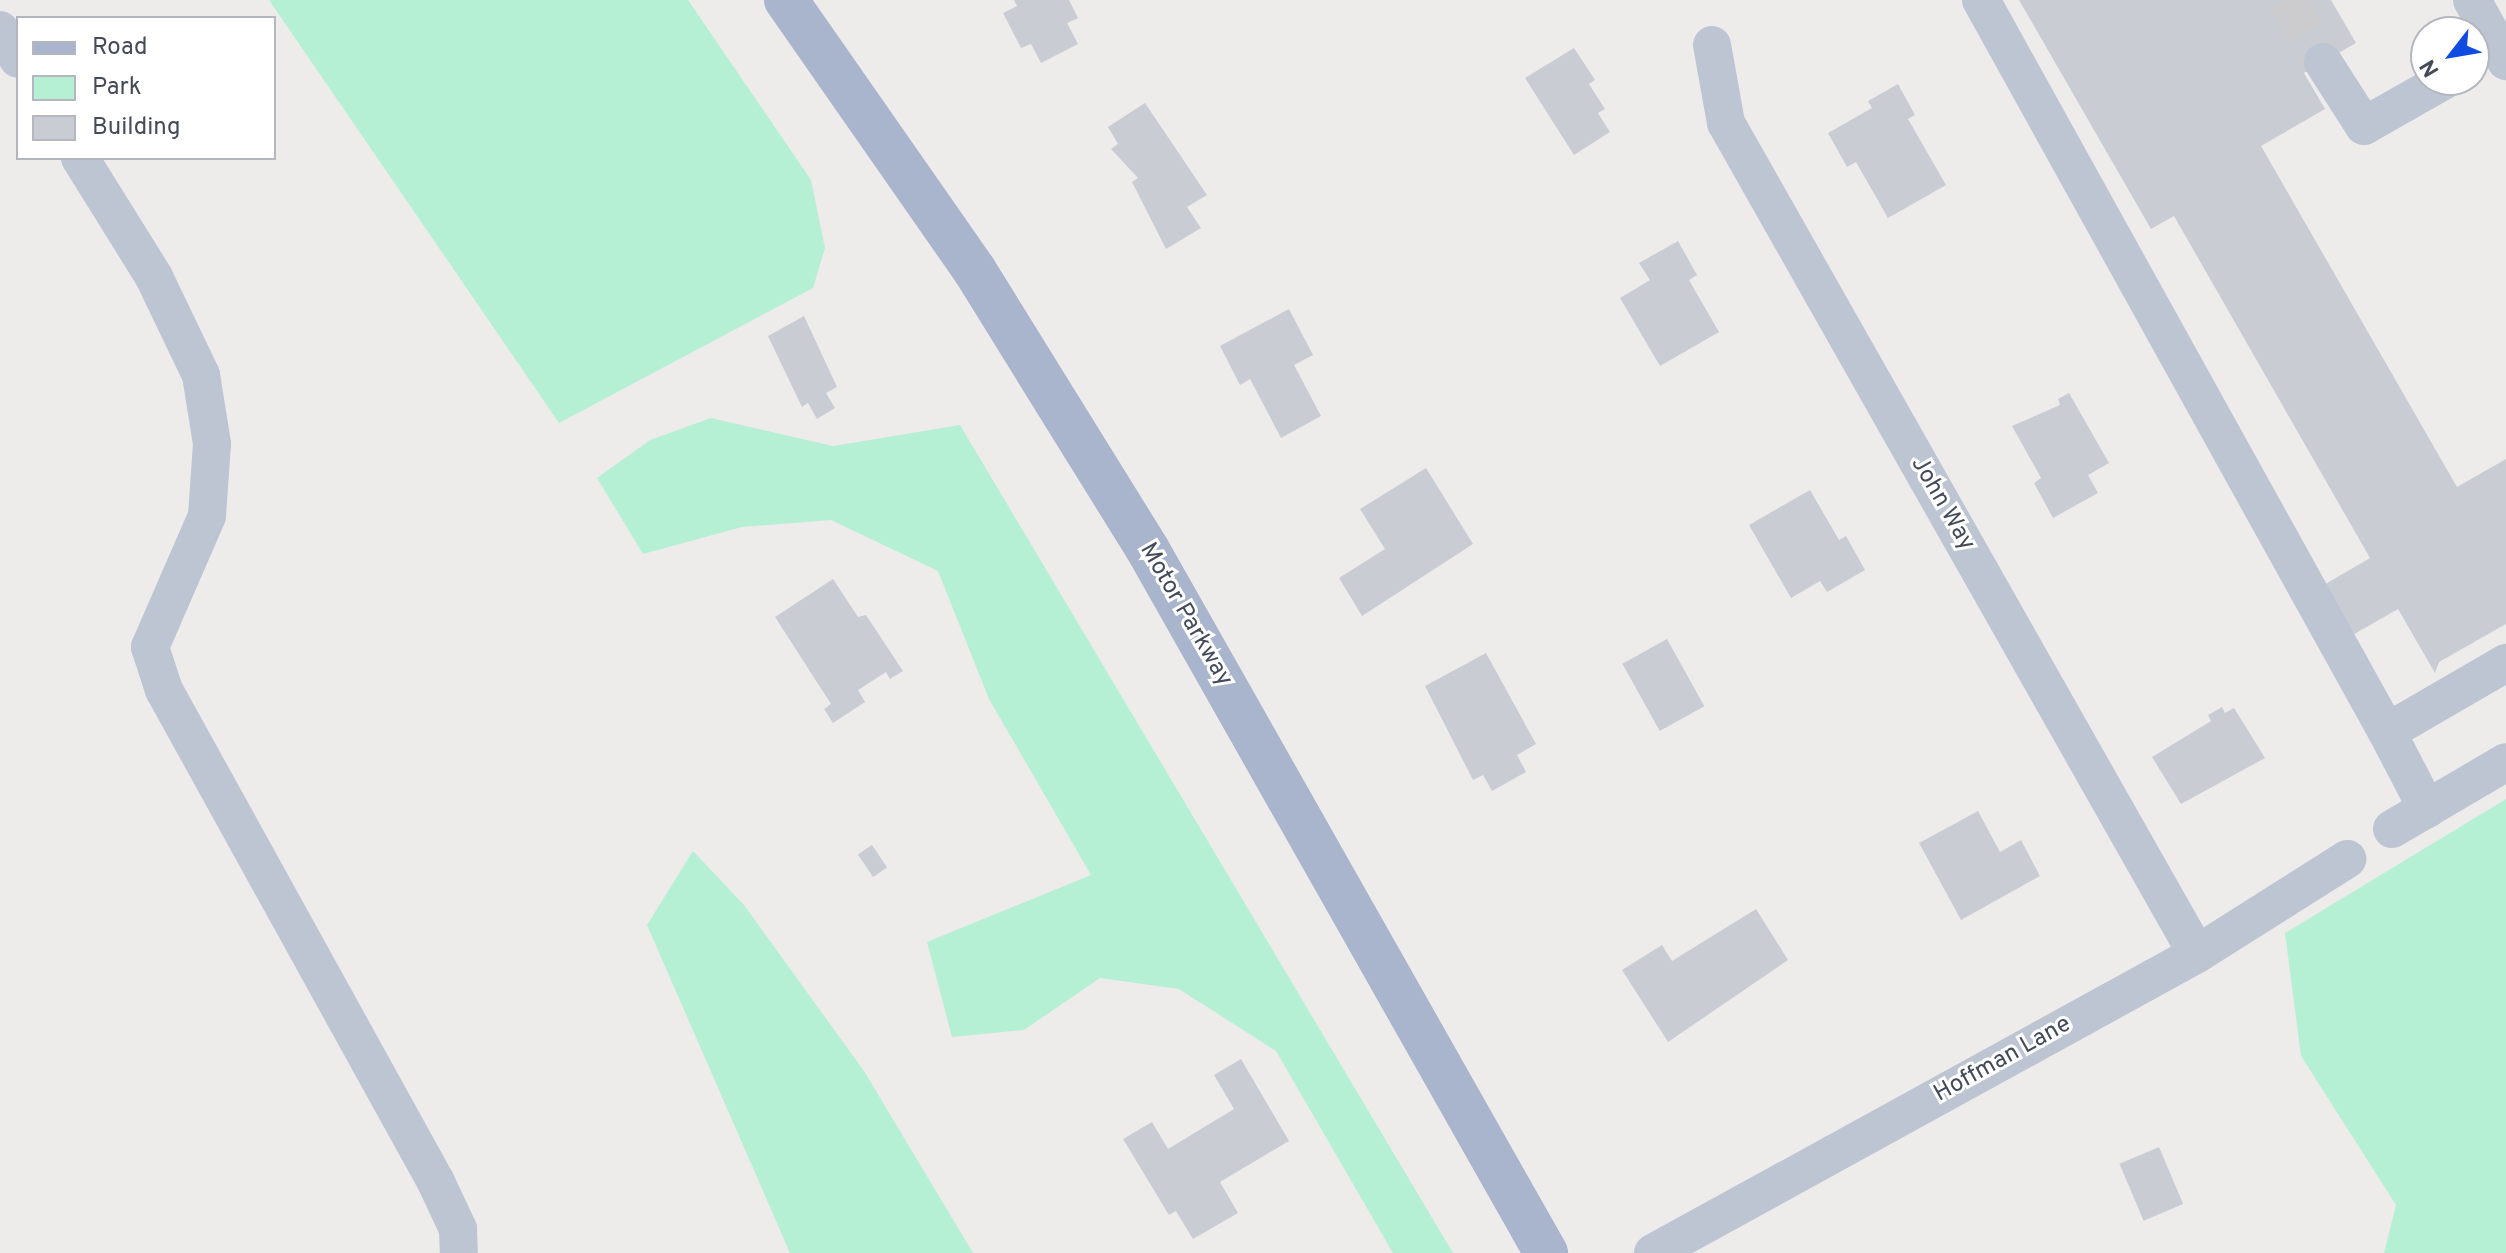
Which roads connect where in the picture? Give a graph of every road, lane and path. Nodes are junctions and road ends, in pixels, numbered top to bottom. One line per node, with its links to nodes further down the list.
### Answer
1 (786, 0): 19 (main road, Motor Parkway)
2 (1981, 0): 12 (street)
3 (2472, 0): 7 (street)
4 (0, 30): 6 (street)
5 (1712, 45): 17 (street, John Way)
6 (16, 56)
7 (2493, 58)
8 (2323, 62): 9 (street)
9 (2417, 96)
10 (81, 160): 18 (street)
11 (2506, 663): 12 (street)
12 (2387, 732): 14 (street)
13 (2506, 762): 14 (street)
14 (2427, 809): 15 (street)
15 (2392, 829)
16 (2347, 859): 17 (street, Hoffman Lane)
17 (2197, 954): 20 (street, Hoffman Lane)
18 (459, 1253)
19 (1546, 1253)
20 (1653, 1253)

